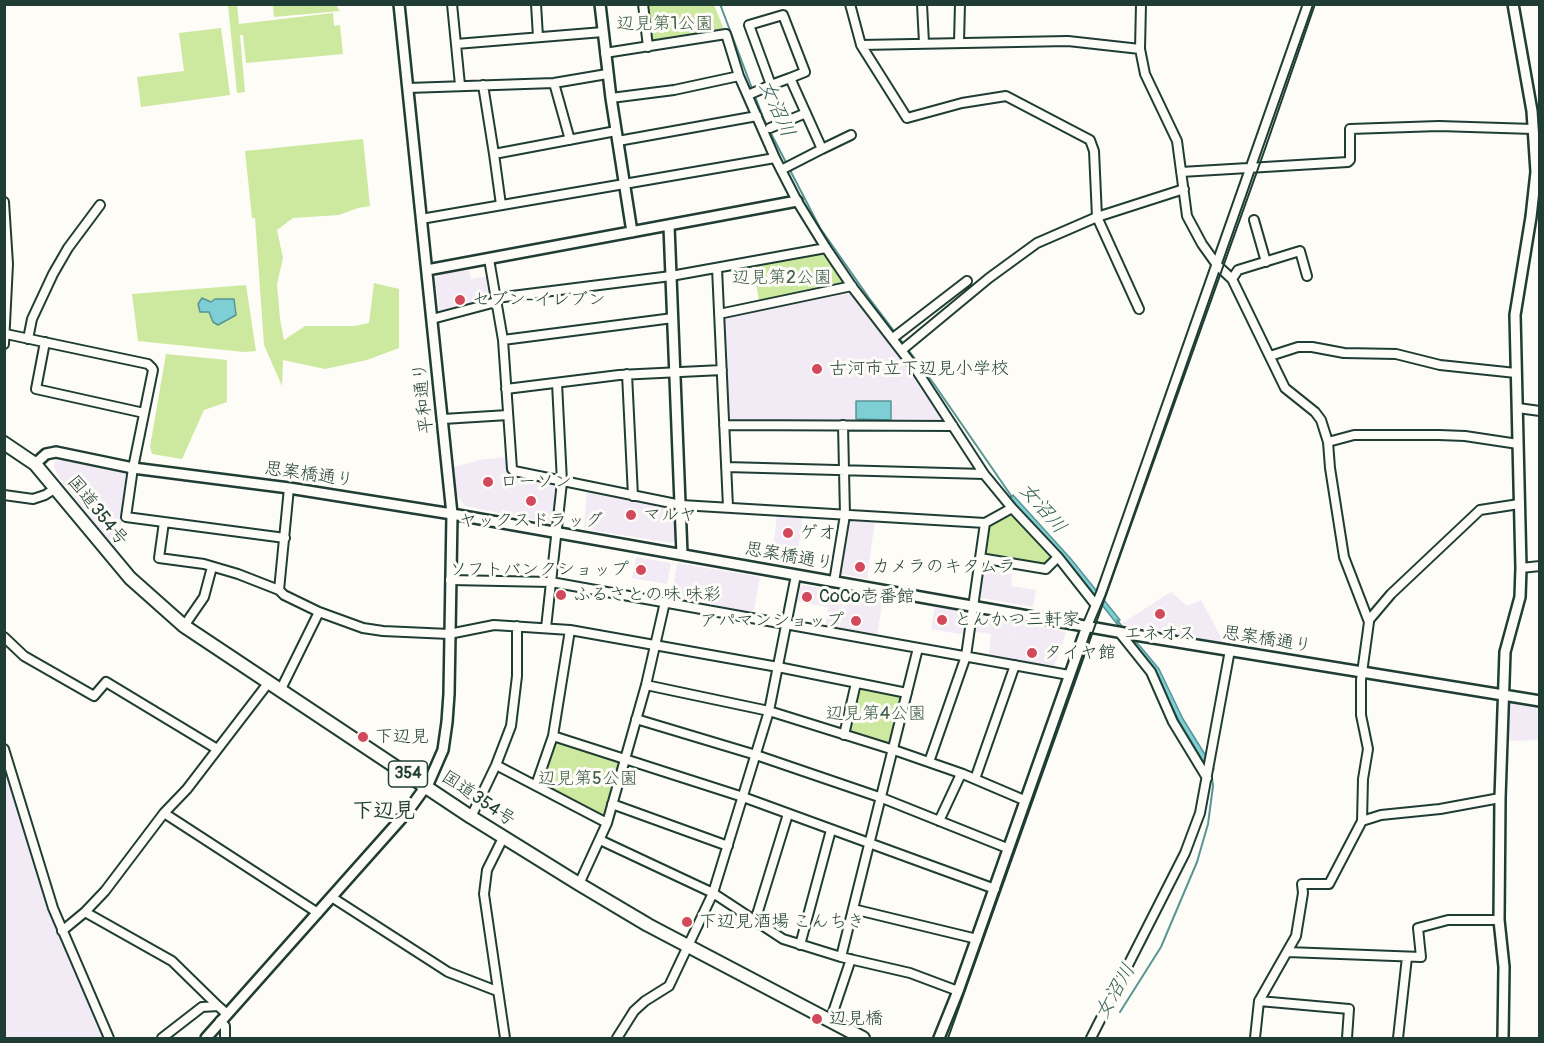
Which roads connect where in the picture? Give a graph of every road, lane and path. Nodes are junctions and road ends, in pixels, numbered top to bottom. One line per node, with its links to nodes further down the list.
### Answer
1 (399, 4): 28 (street, 平和通り)
2 (452, 4): 16 (street)
3 (536, 4): 13 (street)
4 (600, 4): 12 (street)
5 (643, 4): 18 (street)
6 (850, 4): 17 (street)
7 (922, 4): 15 (street)
8 (960, 4): 14 (street)
9 (1141, 4): 19 (street)
10 (1308, 4): 42 (street)
11 (1513, 4): 31 (street)
12 (603, 32): 13 (street); 20 (street)
13 (538, 37): 16 (street)
14 (959, 42): 15 (street); 19 (street)
15 (924, 43): 17 (street)
16 (456, 44): 25 (street)
17 (861, 45): 51 (street)
18 (648, 47): 20 (street); 22 (street)
19 (1140, 49): 44 (street)
20 (605, 53): 21 (street)
21 (607, 74): 24 (street); 30 (street)
22 (739, 76): 29 (street); 30 (street)
23 (790, 78): 27 (street); 27 (street); 32 (street)
24 (554, 83): 26 (street); 38 (street)
25 (460, 85): 26 (street); 28 (street)
26 (483, 85): 40 (street)
27 (771, 86): 29 (street)
28 (408, 88): 52 (street, 平和通り)
29 (748, 95): 33 (street)
30 (611, 98): 37 (street)
31 (1536, 110): 35 (street)
32 (806, 113): 34 (street); 39 (street)
33 (757, 116): 37 (street); 41 (street)
34 (770, 128)
35 (1533, 129): 42 (street); 84 (street)
36 (851, 135): 39 (street)
37 (617, 136): 38 (street); 45 (street)
38 (570, 140): 40 (street)
39 (822, 149): 43 (street)
40 (494, 154): 50 (street)
41 (775, 158): 43 (street); 45 (street)
42 (1251, 168): 44 (street); 59 (street)
43 (782, 170): 47 (street)
44 (1180, 172): 46 (street)
45 (624, 184): 50 (street); 55 (street)
46 (1184, 189): 51 (street); 59 (street)
47 (798, 201): 54 (street); 56 (street)
48 (4, 202): 74 (street)
49 (100, 205): 76 (street)
50 (501, 206): 52 (street)
51 (1097, 217): 69 (street); 71 (street)
52 (421, 219): 61 (street, 平和通り)
53 (1254, 220): 58 (street)
54 (669, 226): 55 (street); 62 (street)
55 (632, 232): 57 (street)
56 (826, 248): 60 (street); 66 (street)
57 (489, 259): 61 (street); 67 (street)
58 (1266, 262): 63 (street); 64 (street)
59 (1217, 265): 64 (street); 130 (street)
60 (717, 268): 62 (street); 70 (street)
61 (427, 270): 73 (street, 平和通り)
62 (671, 276): 67 (street); 72 (street)
63 (1307, 276)
64 (1232, 279): 81 (street)
65 (967, 281): 68 (street)
66 (852, 286): 70 (street); 75 (street)
67 (496, 300): 73 (street); 77 (street)
68 (938, 304): 71 (street); 75 (street)
69 (1139, 309)
70 (719, 314): 82 (street)
71 (946, 314): 80 (street)
72 (673, 318): 77 (street); 83 (street)
73 (432, 319): 92 (street, 平和通り)
74 (6, 334): 76 (street); 79 (street)
75 (893, 338): 80 (street)
76 (28, 339): 78 (street)
77 (503, 340): 87 (street)
78 (45, 342): 90 (street); 90 (street)
79 (4, 344)
80 (902, 350): 95 (street)
81 (1270, 356): 84 (street); 96 (street)
82 (722, 370): 83 (street); 93 (street)
83 (675, 372): 85 (street); 110 (street)
84 (1516, 373): 88 (street)
85 (627, 374): 86 (street); 108 (street)
86 (557, 383): 87 (street); 104 (street)
87 (506, 389): 91 (street)
88 (1518, 408): 89 (street); 98 (street)
89 (1539, 411)
90 (144, 413): 101 (street)
91 (508, 414): 92 (street); 104 (street)
92 (443, 419): 113 (street, 平和通り)
93 (724, 425): 94 (street); 100 (street)
94 (843, 425): 95 (street); 102 (street)
95 (953, 426): 103 (street)
96 (1328, 442): 98 (street); 134 (street)
97 (4, 443): 99 (highway, 国道354号 / 354)
98 (1518, 444): 109 (street)
99 (35, 464): 101 (street, 思案橋通り); 105 (highway, 国道354号 / 354)
100 (726, 467): 102 (street); 111 (street)
101 (133, 468): 106 (street, 思案橋通り); 115 (street)
102 (844, 470): 103 (street); 114 (street)
103 (984, 474): 112 (street)
104 (562, 482): 108 (street); 117 (street)
105 (56, 488): 107 (street); 136 (highway, 国道354号 / 354)
106 (289, 488): 113 (street, 思案橋通り); 118 (street)
107 (4, 495)
108 (633, 496): 110 (street)
109 (1519, 504): 124 (street); 134 (street)
110 (681, 505): 111 (street); 119 (street)
111 (728, 507): 114 (street)
112 (1012, 508): 116 (street); 120 (street)
113 (452, 514): 117 (street, 思案橋通り); 126 (street, 平和通り)
114 (845, 515): 116 (street); 128 (street)
115 (164, 522): 118 (street); 123 (street)
116 (985, 523): 121 (street)
117 (556, 532): 119 (street, 思案橋通り); 127 (street)
118 (285, 538): 129 (street)
119 (682, 554): 125 (street, 思案橋通り)
120 (1058, 557): 121 (street); 130 (street)
121 (980, 558): 132 (street)
122 (1539, 566): 124 (street)
123 (212, 567): 129 (street); 136 (street)
124 (1521, 568): 157 (street)
125 (796, 575): 128 (street, 思案橋通り); 135 (street)
126 (450, 580): 127 (street); 142 (street, 平和通り)
127 (551, 582): 131 (street); 139 (street)
128 (834, 582): 132 (street, 思案橋通り)
129 (279, 590): 133 (street)
130 (1098, 599): 138 (street)
131 (665, 602): 135 (street); 144 (street)
132 (973, 607): 138 (street, 思案橋通り); 147 (street)
133 (319, 612): 142 (street); 155 (street)
134 (1369, 620): 150 (street)
135 (787, 624): 145 (street); 149 (street)
136 (184, 626): 152 (highway, 国道354号 / 354)
137 (517, 626): 139 (street); 142 (street); 169 (street)
138 (1087, 626): 141 (street, 思案橋通り); 151 (street)
139 (546, 628): 140 (street)
140 (570, 630): 144 (street); 162 (street)
141 (1121, 632): 146 (street, 思案橋通り); 171 (street)
142 (449, 634): 174 (street, 平和通り)
143 (4, 637): 164 (street)
144 (656, 645): 149 (street); 154 (street)
145 (918, 648): 147 (street); 156 (street)
146 (1230, 650): 150 (street, 思案橋通り); 171 (street)
147 (966, 656): 148 (street); 168 (street)
148 (1015, 665): 151 (street); 172 (street)
149 (778, 667): 153 (street); 159 (street)
150 (1363, 672): 157 (street, 思案橋通り); 184 (street)
151 (1070, 675): 178 (street)
152 (269, 682): 155 (highway, 国道354号 / 354); 164 (street)
153 (856, 682): 156 (street); 161 (street)
154 (646, 685): 159 (street); 160 (street)
155 (280, 689): 174 (highway, 国道354号 / 354)
156 (907, 693): 165 (street)
157 (1503, 695): 158 (street, 思案橋通り); 177 (street)
158 (1539, 701)
159 (769, 711): 161 (street); 166 (street)
160 (636, 719): 166 (street); 167 (street)
161 (844, 735): 165 (street)
162 (553, 736): 167 (street); 173 (street)
163 (4, 749): 201 (street)
164 (217, 749): 180 (street)
165 (894, 750): 168 (street); 176 (street)
166 (756, 755): 175 (street); 176 (street)
167 (625, 759): 175 (street); 179 (street)
168 (928, 762): 170 (street)
169 (496, 765): 173 (street); 182 (street)
170 (962, 774): 172 (street); 183 (street)
171 (1207, 775): 223 (street)
172 (975, 779): 178 (street)
173 (536, 785): 185 (street)
174 (425, 786): 182 (highway, 国道354号 / 354); 195 (street, 平和通り)
175 (743, 797): 181 (street); 190 (street)
176 (882, 798): 183 (street); 189 (street)
177 (1500, 798): 184 (street); 199 (street)
178 (1024, 800): 191 (street)
179 (612, 804): 185 (street); 190 (street)
180 (164, 813): 197 (street); 198 (street)
181 (788, 814): 186 (street); 200 (street)
182 (471, 817): 187 (highway, 国道354号 / 354)
183 (939, 821): 191 (street)
184 (1362, 822): 205 (street)
185 (607, 823): 188 (street)
186 (831, 830): 189 (street); 204 (street)
187 (503, 838): 192 (highway, 国道354号 / 354); 209 (street)
188 (600, 840): 192 (street); 194 (street)
189 (870, 845): 193 (street); 196 (street)
190 (728, 846): 194 (street)
191 (1007, 848): 193 (street)
192 (579, 884): 203 (highway, 国道354号 / 354)
193 (994, 889): 202 (street)
194 (713, 893): 200 (street); 203 (street)
195 (333, 898): 198 (street, 平和通り); 209 (street)
196 (854, 909): 202 (street); 206 (street)
197 (85, 912): 201 (street); 212 (street)
198 (318, 914): 213 (street, 平和通り)
199 (1499, 920): 207 (street); 227 (street)
200 (755, 921): 204 (street)
201 (62, 931): 215 (street)
202 (977, 939): 210 (street)
203 (687, 945): 214 (highway, 国道354号 / 354); 220 (street)
204 (800, 945): 206 (street)
205 (1287, 952): 207 (street); 211 (street)
206 (841, 957): 208 (street)
207 (1407, 957): 226 (street)
208 (851, 959): 210 (street); 214 (street)
209 (497, 991): 219 (street)
210 (958, 991): 222 (street)
211 (1259, 1001): 224 (street); 225 (street)
212 (218, 1006): 213 (street); 216 (street)
213 (224, 1018): 217 (street, 平和通り); 218 (street)
214 (830, 1021): 221 (highway, 国道354号 / 354)
215 (109, 1038)
216 (162, 1038)
217 (206, 1038)
218 (225, 1038)
219 (505, 1038)
220 (617, 1038)
221 (863, 1038)
222 (939, 1038)
223 (1091, 1038)
224 (1255, 1038)
225 (1347, 1038)
226 (1398, 1038)
227 (1503, 1038)

